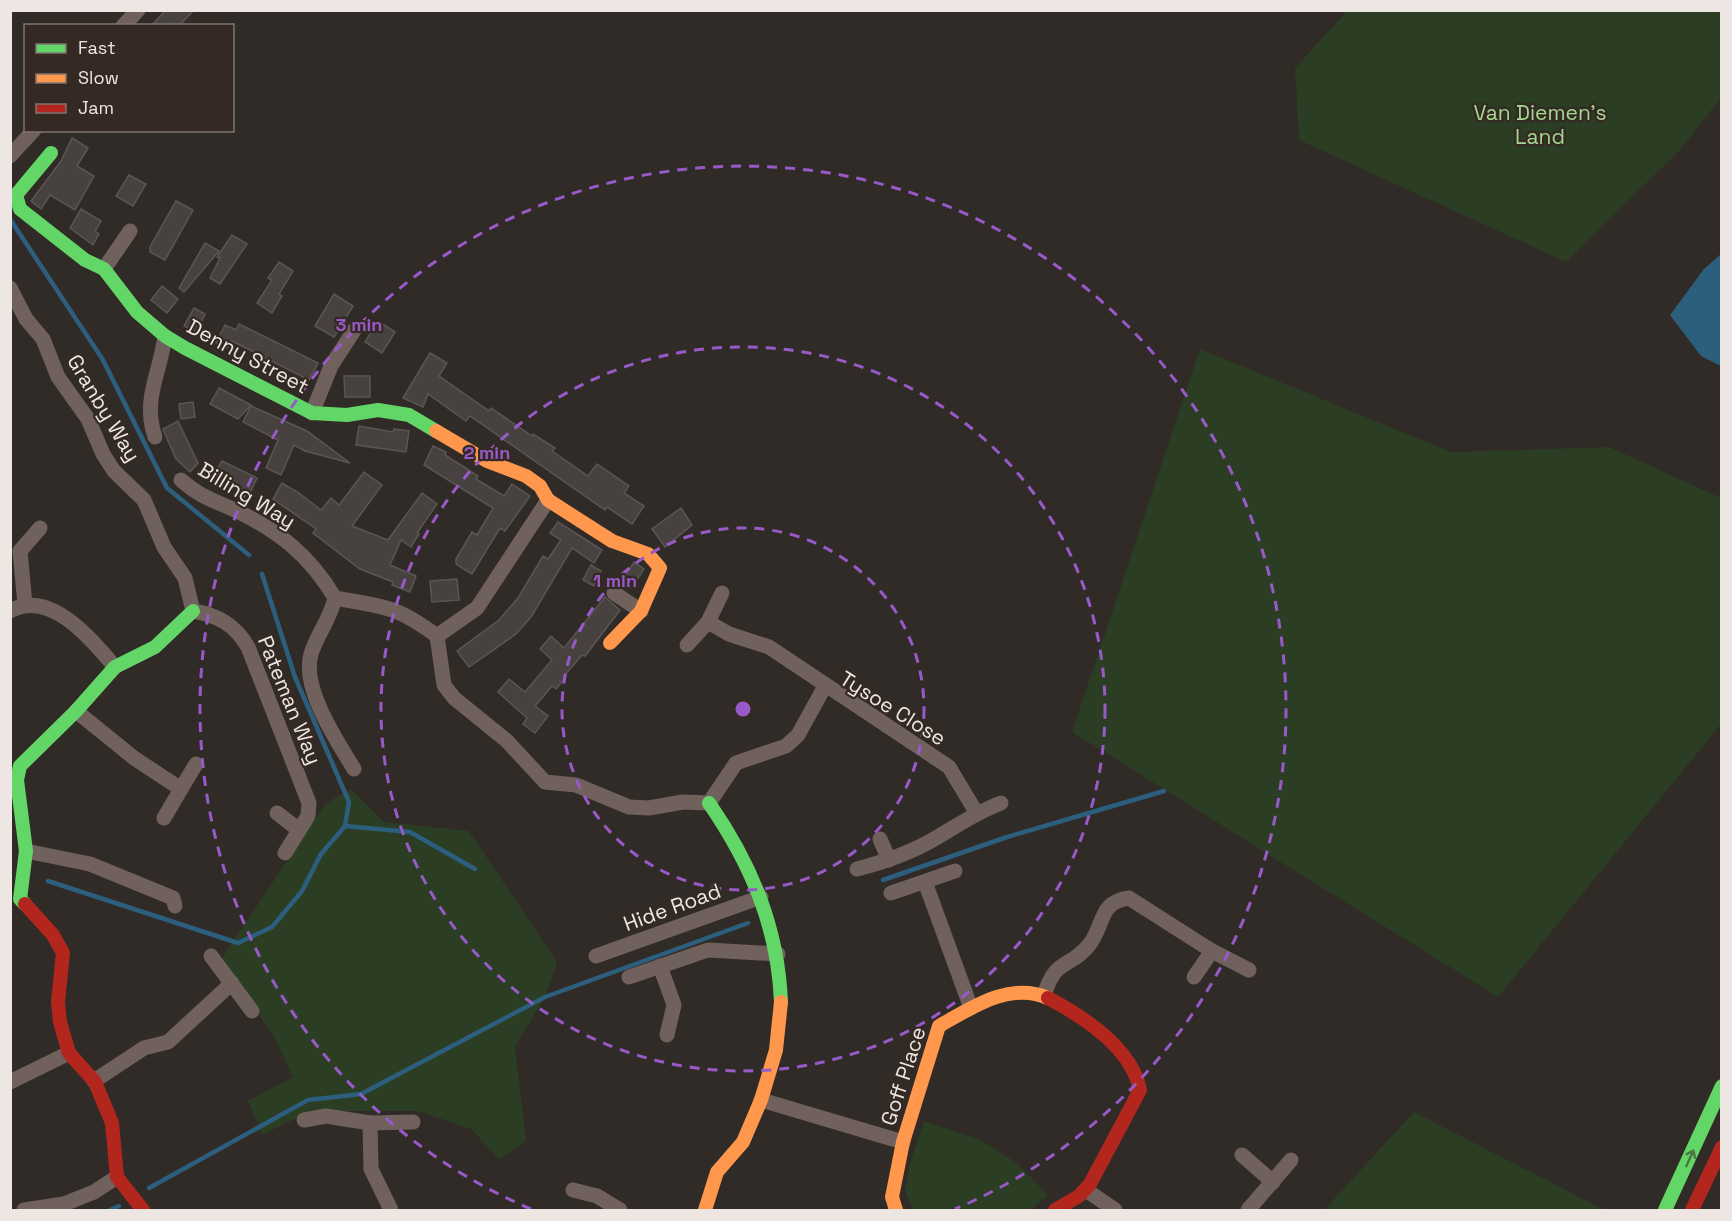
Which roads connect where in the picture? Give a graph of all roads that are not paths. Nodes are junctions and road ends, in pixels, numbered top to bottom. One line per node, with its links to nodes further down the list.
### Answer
1 (138, 10): 2 (street)
2 (125, 24)
3 (32, 132): 5 (street)
4 (51, 153): 7 (main road, Denny Street)
5 (10, 156)
6 (130, 231): 7 (street)
7 (104, 269): 10 (main road, Denny Street)
8 (10, 288): 22 (street, Granby Way)
9 (355, 329): 11 (street)
10 (165, 336): 11 (main road, Denny Street); 12 (street)
11 (312, 413): 14 (main road, Denny Street)
12 (154, 437)
13 (181, 480): 19 (street, Billing Way)
14 (548, 500): 21 (main road, Denny Street); 24 (street)
15 (40, 528): 16 (street)
16 (15, 547): 20 (street)
17 (614, 593): 21 (street)
18 (722, 593): 23 (street)
19 (334, 598): 24 (street); 31 (street)
20 (18, 608): 27 (street)
21 (641, 610): 25 (main road)
22 (193, 611): 27 (main road); 38 (street, Pateman Way)
23 (708, 621): 26 (street); 28 (street)
24 (437, 636): 33 (street)
25 (610, 643)
26 (687, 645)
27 (115, 667): 29 (main road)
28 (825, 686): 33 (street, Tysoe Close); 35 (street, Tysoe Close)
29 (76, 711): 32 (street); 40 (main road)
30 (196, 764): 32 (street)
31 (354, 769)
32 (181, 789): 37 (street)
33 (709, 803): 47 (main road)
34 (1001, 803): 35 (street)
35 (976, 812): 42 (street)
36 (277, 813): 38 (street)
37 (164, 818)
38 (299, 830): 41 (street, Pateman Way)
39 (880, 838): 42 (street)
40 (26, 851): 48 (main road); 49 (street)
41 (285, 853)
42 (889, 860): 43 (street)
43 (857, 869)
44 (956, 871): 45 (street)
45 (925, 882): 46 (street); 60 (street)
46 (891, 893)
47 (761, 897): 51 (main road); 53 (street, Hide Road)
48 (15, 899): 63 (main road)
49 (175, 906)
50 (1212, 951): 55 (street); 57 (street); 59 (street)
51 (778, 954): 54 (street); 67 (main road)
52 (211, 956): 58 (street)
53 (596, 956)
54 (660, 966): 56 (street); 62 (street)
55 (1249, 970)
56 (629, 977)
57 (1194, 977)
58 (231, 983): 61 (street); 64 (street)
59 (1044, 996): 60 (main road, Goff Place); 78 (main road)
60 (971, 1008): 71 (main road, Goff Place)
61 (252, 1011)
62 (667, 1035)
63 (69, 1053): 64 (main road); 65 (street)
64 (94, 1081): 75 (main road)
65 (10, 1082)
66 (1722, 1086): 88 (main road, one-way to 66)
67 (761, 1100): 71 (street); 83 (main road)
68 (304, 1120): 70 (street)
69 (413, 1122): 70 (street)
70 (370, 1123): 81 (street)
71 (903, 1142): 84 (main road, Goff Place)
72 (1722, 1147): 89 (main road)
73 (1242, 1155): 76 (street)
74 (1291, 1160): 76 (street)
75 (117, 1177): 79 (main road); 80 (street)
76 (1273, 1182): 87 (street)
77 (573, 1190): 82 (street)
78 (1086, 1190): 85 (main road); 86 (street)
79 (137, 1209)
80 (24, 1210)
81 (391, 1210)
82 (620, 1210)
83 (705, 1210)
84 (896, 1210)
85 (1055, 1210)
86 (1115, 1210)
87 (1248, 1210)
88 (1665, 1210)
89 (1692, 1210)

